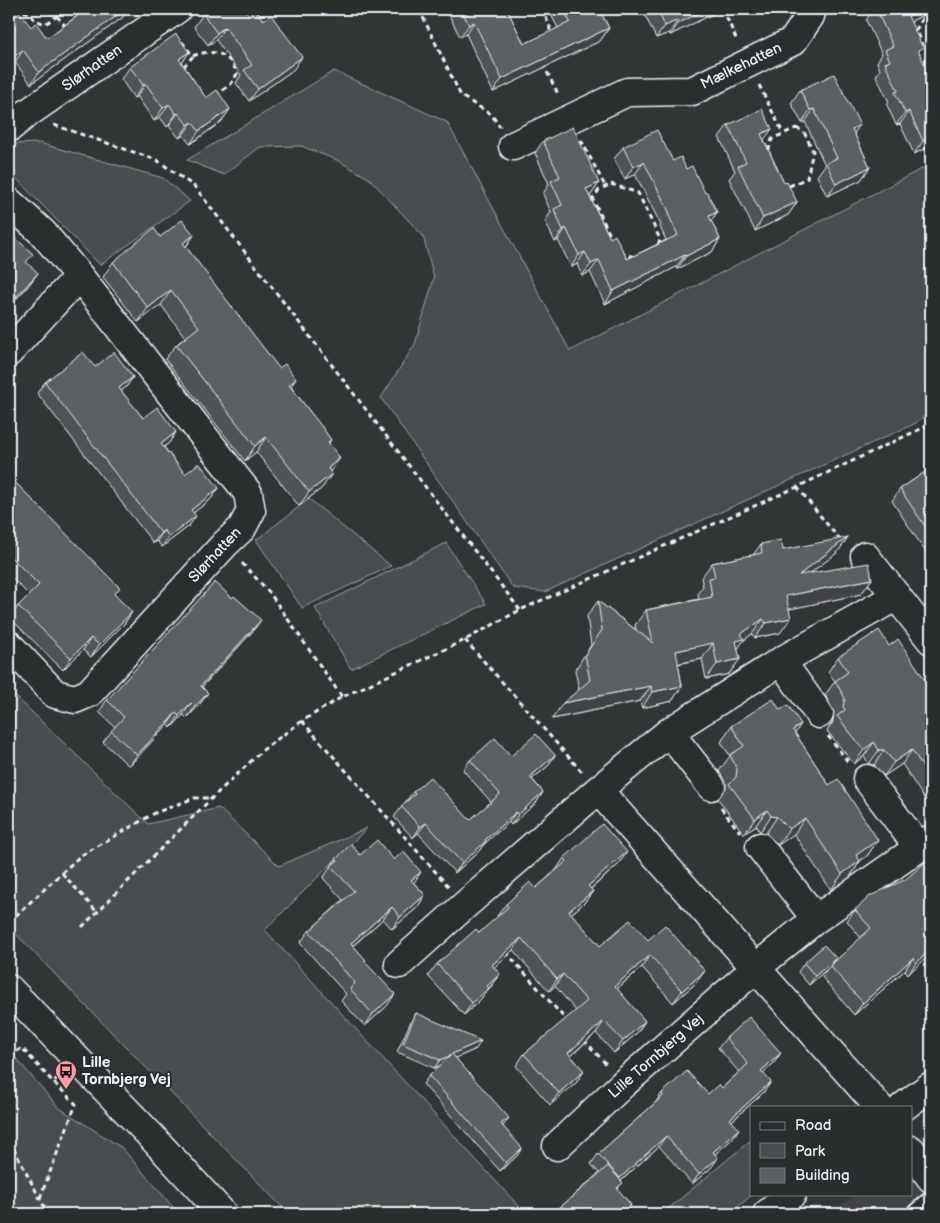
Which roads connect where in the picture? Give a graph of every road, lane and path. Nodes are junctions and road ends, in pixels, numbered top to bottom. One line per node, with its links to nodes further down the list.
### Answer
1 (15, 9): 9 (path)
2 (65, 9): 9 (path)
3 (419, 9): 18 (path)
4 (542, 9): 11 (path)
5 (812, 9): 18 (street, Mælkehatten)
6 (925, 9): 8 (path)
7 (170, 14): 13 (path); 16 (street, Slørhatten)
8 (930, 15): 12 (path)
9 (57, 16): 10 (path)
10 (69, 30)
11 (546, 40)
12 (919, 51)
13 (193, 56): 14 (path); 15 (path)
14 (184, 73)
15 (208, 100)
16 (17, 121): 28 (path)
17 (783, 133): 17 (path)
18 (513, 146)
19 (606, 186): 19 (path)
20 (9, 202): 21 (street, Slørhatten)
21 (79, 276): 22 (street); 25 (street, Slørhatten)
22 (9, 352)
23 (931, 424): 24 (path)
24 (797, 487): 26 (path); 28 (path)
25 (225, 544): 31 (street, Slørhatten); 33 (path)
26 (866, 556): 27 (street)
27 (897, 596): 30 (street); 32 (street)
28 (520, 610): 29 (path)
29 (465, 640): 33 (path); 38 (path)
30 (931, 640)
31 (9, 645)
32 (781, 662): 34 (street); 35 (street)
33 (342, 697): 39 (path)
34 (819, 714): 36 (path)
35 (668, 732): 37 (street); 38 (street)
36 (866, 779): 40 (street, Lille Tornbjerg Vej)
37 (711, 786): 41 (path)
38 (598, 790): 47 (street); 48 (street)
39 (212, 798): 42 (path); 43 (path)
40 (925, 844): 44 (street, Lille Tornbjerg Vej)
41 (760, 847): 44 (street)
42 (62, 873): 43 (path); 45 (path)
43 (97, 912): 46 (path)
44 (816, 919): 48 (street, Lille Tornbjerg Vej)
45 (9, 922)
46 (82, 927)
47 (400, 964)
48 (757, 967): 54 (street); 58 (street, Lille Tornbjerg Vej)
49 (9, 989): 56 (street)
50 (13, 1054): 51 (path)
51 (9, 1056)
52 (54, 1082): 62 (path)
53 (931, 1086): 55 (street)
54 (878, 1106)
55 (905, 1106)
56 (151, 1136): 67 (street); 68 (street)
57 (9, 1140): 62 (path)
58 (557, 1146)
59 (912, 1151): 60 (street)
60 (931, 1178)
61 (790, 1196): 69 (street)
62 (40, 1198): 66 (path)
63 (931, 1198): 70 (lane)
64 (9, 1207): 65 (path)
65 (14, 1214)
66 (48, 1214)
67 (223, 1214)
68 (243, 1214)
69 (767, 1214)
70 (913, 1214)

